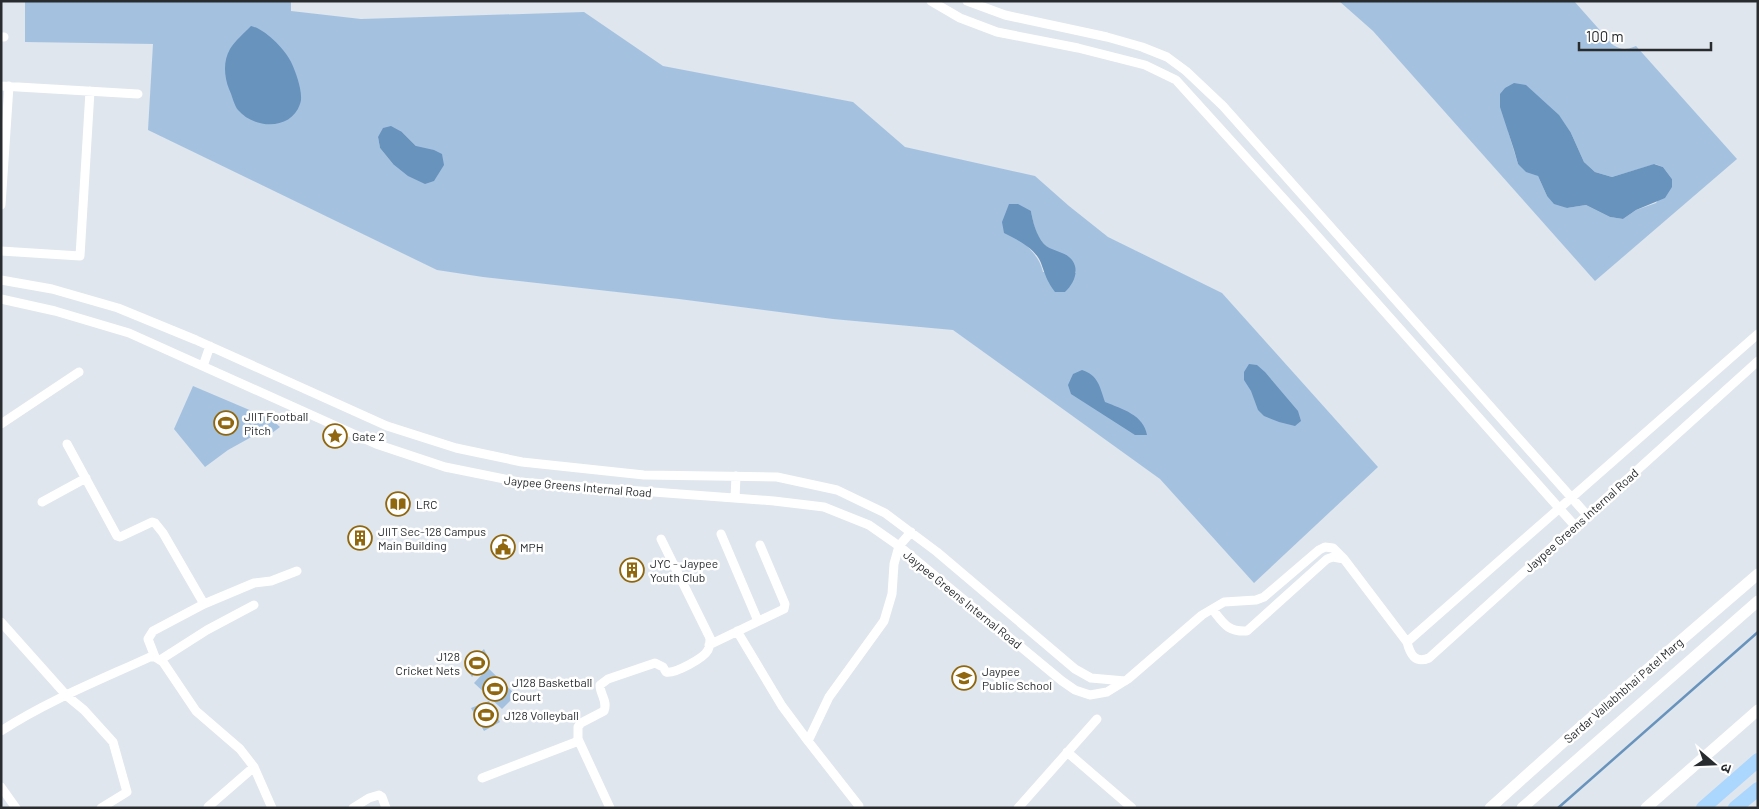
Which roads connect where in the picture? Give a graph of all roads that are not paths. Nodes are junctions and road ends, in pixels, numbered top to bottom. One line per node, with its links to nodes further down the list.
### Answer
1 (931, 1): 7 (street)
2 (967, 1): 6 (street)
3 (5, 86): 4 (street); 8 (street)
4 (90, 91): 5 (street); 9 (street)
5 (138, 94)
6 (1252, 140): 7 (street); 22 (street)
7 (1240, 150): 24 (street)
8 (1, 205)
9 (1, 251)
10 (1, 280): 13 (street, Jaypee Greens Internal Road)
11 (1, 299): 15 (street, Jaypee Greens Internal Road)
12 (1758, 334): 22 (street, Jaypee Greens Internal Road)
13 (210, 346): 15 (street); 19 (street, Jaypee Greens Internal Road)
14 (1758, 361): 25 (street, Jaypee Greens Internal Road)
15 (203, 366): 21 (street, Jaypee Greens Internal Road)
16 (79, 372): 17 (street)
17 (1, 424)
18 (67, 444): 20 (street)
19 (736, 476): 21 (street); 27 (street, Jaypee Greens Internal Road)
20 (86, 478): 23 (street); 36 (street)
21 (734, 498): 31 (street, Jaypee Greens Internal Road)
22 (1572, 498): 24 (street, Jaypee Greens Internal Road); 25 (street)
23 (42, 502)
24 (1559, 508): 26 (street); 42 (street, Jaypee Greens Internal Road)
25 (1587, 515): 26 (street, Jaypee Greens Internal Road)
26 (1575, 526): 42 (street, Jaypee Greens Internal Road)
27 (911, 532): 31 (street); 45 (street, Jaypee Greens Internal Road)
28 (721, 534): 39 (street)
29 (661, 539): 43 (street)
30 (760, 545): 39 (street)
31 (899, 546): 45 (street, Jaypee Greens Internal Road); 51 (street)
32 (1344, 559): 38 (street, Jaypee Greens Internal Road); 38 (street); 42 (street, Jaypee Greens Internal Road)
33 (297, 571): 36 (street)
34 (1758, 574): 69 (street, Sardar Vallabhbhai Patel Marg)
35 (1758, 601): 70 (street, Sardar Vallabhbhai Patel Marg)
36 (204, 604): 44 (street)
37 (254, 605): 44 (street)
38 (1213, 610): 45 (street, Jaypee Greens Internal Road)
39 (758, 621): 41 (street)
40 (1, 622): 46 (street)
41 (736, 631): 43 (street); 51 (street)
42 (1407, 642)
43 (709, 645): 50 (street)
44 (158, 658): 46 (street); 54 (street)
45 (1125, 681)
46 (67, 696): 49 (street); 62 (street)
47 (1758, 710): 71 (street)
48 (1097, 719): 52 (street)
49 (1, 731)
50 (578, 739): 55 (street); 66 (street)
51 (808, 741): 59 (street)
52 (1067, 752): 60 (street); 68 (street)
53 (1758, 760): 72 (highway)
54 (254, 767): 58 (street); 63 (street)
55 (482, 778)
56 (1, 787): 61 (street)
57 (1758, 789): 73 (highway)
58 (208, 807)
59 (860, 807): 67 (street)
60 (1019, 807)
61 (16, 808)
62 (101, 808)
63 (272, 808)
64 (353, 808): 65 (street)
65 (386, 808)
66 (610, 808)
67 (849, 808)
68 (1132, 808)
69 (1490, 808)
70 (1522, 808)
71 (1646, 808)
72 (1703, 808)
73 (1735, 808)

